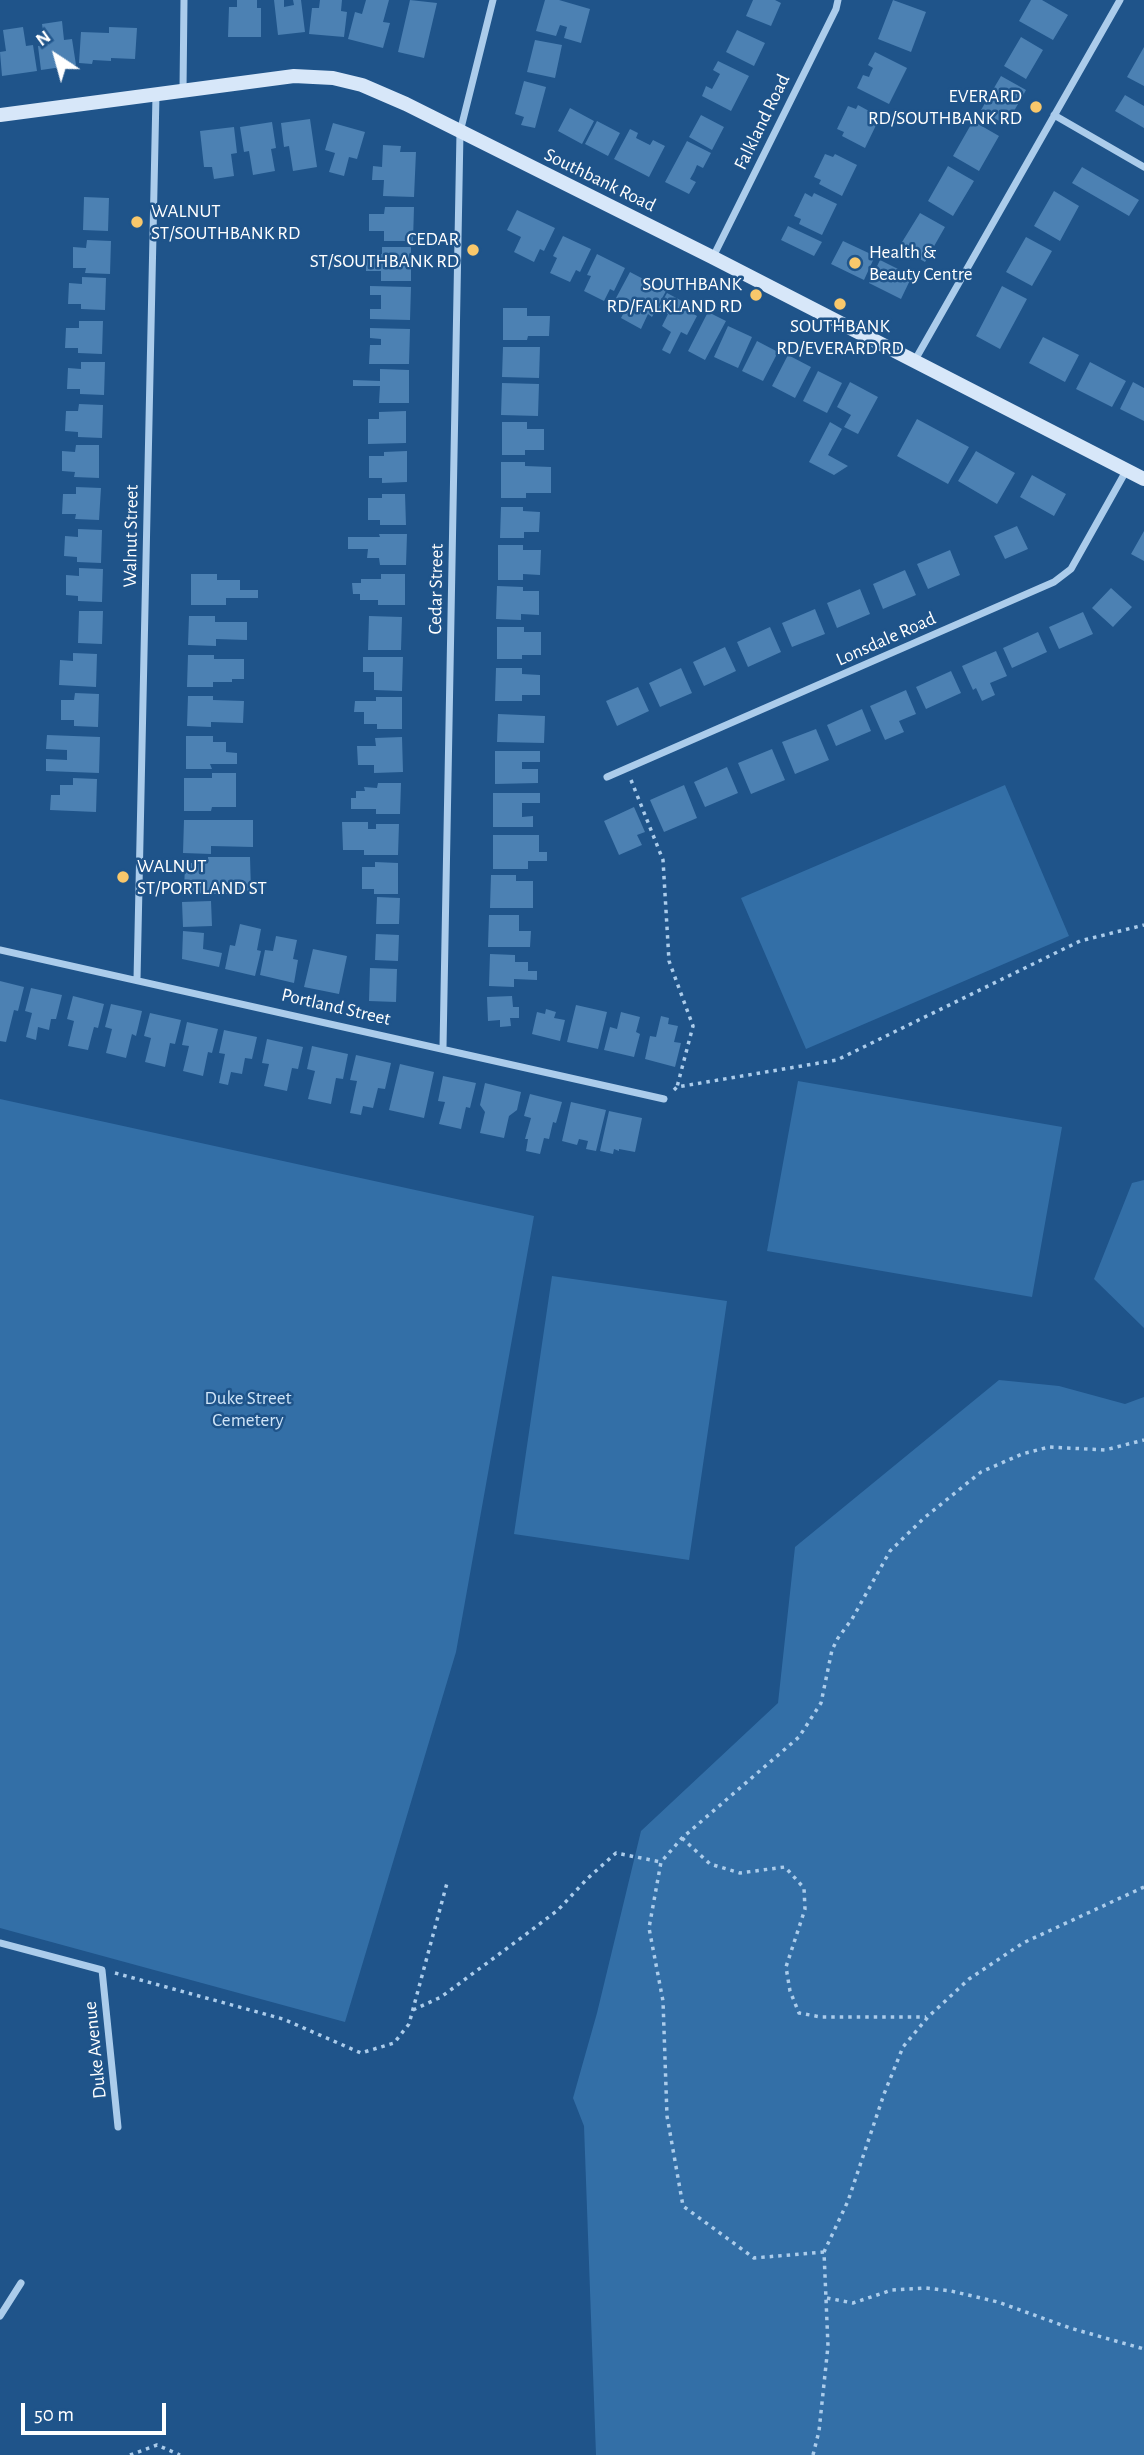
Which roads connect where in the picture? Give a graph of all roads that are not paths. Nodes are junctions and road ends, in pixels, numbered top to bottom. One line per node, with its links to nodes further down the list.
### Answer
1 (184, 0): 5 (street)
2 (493, 0): 9 (street, Cedar Street)
3 (838, 0): 11 (street, Falkland Road)
4 (1120, 0): 8 (street)
5 (183, 90): 6 (street, Southbank Road); 9 (street, Southbank Road)
6 (156, 94): 7 (street, Southbank Road); 17 (street, Walnut Street)
7 (0, 115)
8 (1054, 115): 10 (street); 12 (street)
9 (460, 132): 11 (street, Southbank Road); 18 (street, Cedar Street)
10 (1144, 167)
11 (712, 257): 12 (street, Southbank Road)
12 (915, 360): 13 (street, Southbank Road)
13 (1126, 471): 14 (street, Southbank Road); 15 (street, Lonsdale Road)
14 (1144, 479)
15 (607, 777)
16 (0, 950): 17 (street, Portland Street)
17 (137, 979): 18 (street, Portland Street)
18 (443, 1047): 19 (street, Portland Street)
19 (664, 1099)
20 (0, 1943): 21 (street, Duke Avenue)
21 (118, 2127)
22 (21, 2283): 23 (street)
23 (0, 2316)

